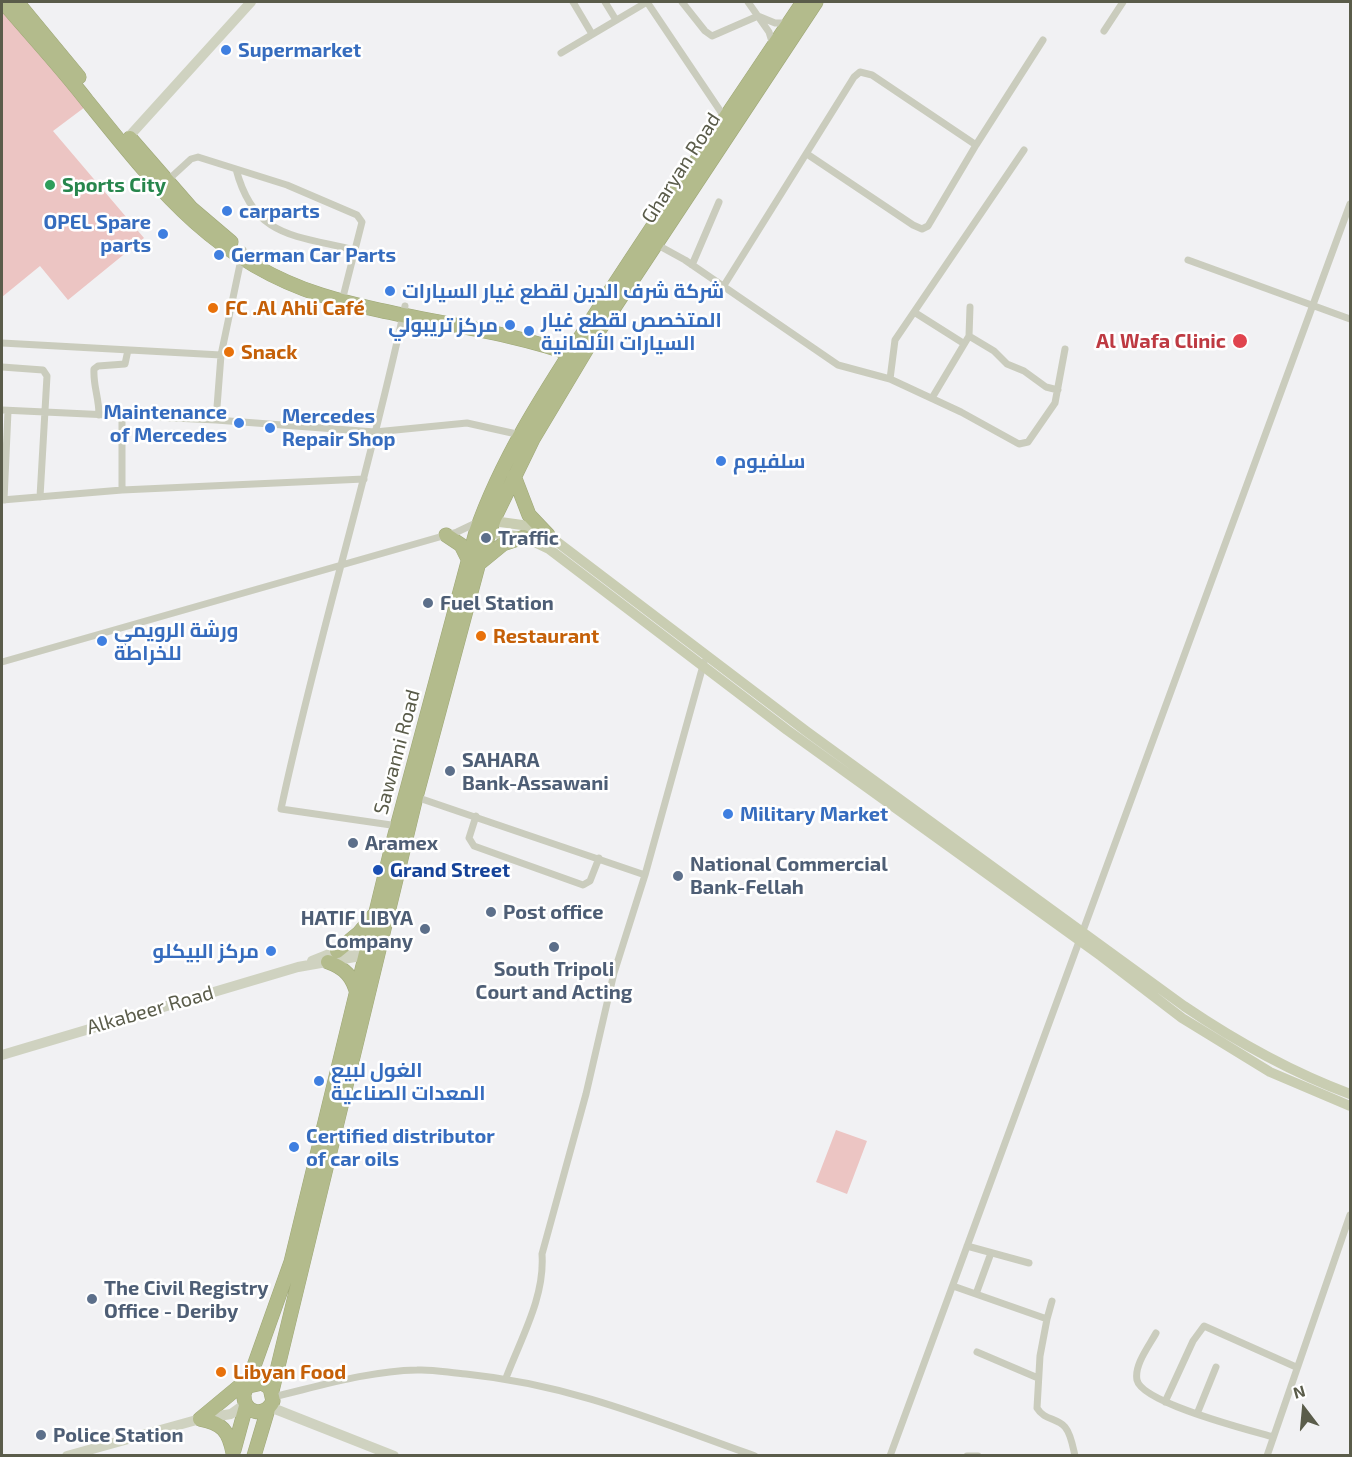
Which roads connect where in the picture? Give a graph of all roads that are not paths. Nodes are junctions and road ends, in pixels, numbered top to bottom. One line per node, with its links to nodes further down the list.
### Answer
1 (3, 2): 21 (highway)
2 (17, 2): 21 (highway)
3 (250, 2): 21 (street)
4 (573, 2): 16 (street)
5 (605, 2): 13 (street)
6 (647, 2): 13 (street); 20 (street)
7 (682, 2): 12 (street)
8 (748, 2): 12 (street)
9 (803, 2): 14 (highway, Gharyan Road)
10 (816, 2): 29 (highway, Gharyan Road)
11 (1123, 2): 15 (street)
12 (758, 16): 14 (street); 18 (street)
13 (616, 20): 16 (street)
14 (789, 22): 18 (highway, Gharyan Road)
15 (1104, 31)
16 (592, 34): 19 (street)
17 (1043, 40): 22 (street)
18 (773, 47): 20 (highway, Gharyan Road)
19 (561, 53)
20 (725, 118): 29 (highway, Gharyan Road)
21 (126, 140): 26 (highway); 31 (highway)
22 (976, 145): 24 (street); 24 (street)
23 (1024, 150): 39 (street)
24 (807, 154): 34 (street)
25 (236, 169): 26 (street); 30 (street); 30 (street)
26 (166, 181): 31 (highway)
27 (719, 202): 33 (street)
28 (1350, 204): 36 (street)
29 (650, 241): 33 (street); 46 (highway, Gharyan Road)
30 (355, 250): 35 (street)
31 (242, 255): 35 (highway); 38 (highway); 47 (street)
32 (1188, 260): 36 (street)
33 (692, 265): 34 (street)
34 (723, 287): 49 (street)
35 (344, 293): 38 (highway)
36 (1313, 305): 40 (street); 79 (street)
37 (970, 307): 41 (street)
38 (404, 311): 46 (highway); 57 (street)
39 (914, 312): 43 (street); 49 (street)
40 (1350, 319)
41 (969, 336): 43 (street); 50 (street)
42 (2, 343): 45 (street)
43 (963, 343): 51 (street)
44 (1065, 349): 50 (street)
45 (128, 350): 47 (street); 54 (street)
46 (579, 350): 58 (highway, Sawanni Road)
47 (221, 355): 56 (street)
48 (2, 367): 53 (street)
49 (890, 379): 51 (street)
50 (1058, 390): 51 (street)
51 (932, 398)
52 (5, 411): 53 (street); 63 (street)
53 (45, 411): 54 (street); 62 (street)
54 (99, 415): 55 (street)
55 (122, 416): 56 (street); 61 (street)
56 (216, 420): 57 (street)
57 (375, 432): 58 (street); 60 (street)
58 (526, 436): 59 (highway, Sawanni Road); 64 (highway, Sawanni Road)
59 (514, 476): 64 (highway, Sawanni Road); 66 (highway)
60 (364, 479): 61 (street); 69 (street)
61 (122, 490): 62 (street)
62 (40, 497): 63 (street)
63 (3, 500)
64 (485, 526): 65 (street); 65 (street); 66 (main road); 67 (main road); 68 (highway, Sawanni Road)
65 (452, 534): 68 (highway); 69 (street)
66 (548, 535): 70 (main road)
67 (524, 537): 68 (highway); 72 (main road)
68 (473, 563): 73 (highway, Sawanni Road); 75 (highway, Sawanni Road)
69 (340, 564): 71 (street); 75 (street)
70 (705, 654): 72 (street); 79 (main road)
71 (2, 662)
72 (703, 666): 77 (street); 79 (main road)
73 (416, 797): 74 (street); 80 (highway, Sawanni Road)
74 (477, 816): 76 (street); 76 (street)
75 (398, 826): 78 (highway, Sawanni Road)
76 (599, 858): 77 (street)
77 (645, 876): 98 (street)
78 (377, 911): 80 (highway, Sawanni Road); 81 (highway)
79 (1081, 936): 84 (main road); 85 (main road); 87 (street)
80 (373, 949): 81 (street, Alkabeer Road); 82 (highway, Sawanni Road); 101 (highway, Sawanni Road)
81 (333, 956): 82 (highway); 83 (street, Alkabeer Road)
82 (357, 995): 100 (highway, Sawanni Road)
83 (2, 1055)
84 (1350, 1094)
85 (1350, 1106)
86 (1350, 1215): 97 (street)
87 (967, 1246): 88 (street); 90 (street)
88 (992, 1253): 89 (street); 91 (street)
89 (1029, 1263)
90 (953, 1286): 91 (street); 112 (street)
91 (976, 1294): 93 (street)
92 (1052, 1301): 93 (street)
93 (1047, 1319): 99 (street)
94 (1156, 1333): 102 (street)
95 (976, 1352): 99 (street)
96 (1216, 1367): 104 (street)
97 (1296, 1367): 102 (street); 106 (street)
98 (506, 1378): 101 (street); 111 (street)
99 (1038, 1378): 115 (street)
100 (251, 1380): 101 (highway); 103 (highway, Sawanni Road); 105 (highway)
101 (271, 1401): 103 (highway); 109 (highway, Sawanni Road); 110 (street)
102 (1165, 1402): 104 (street)
103 (245, 1405): 105 (street); 107 (highway, Sawanni Road)
104 (1197, 1414): 106 (street)
105 (200, 1419): 107 (highway); 108 (street)
106 (1273, 1437): 116 (street)
107 (232, 1454)
108 (67, 1455)
109 (254, 1455)
110 (394, 1455)
111 (755, 1455)
112 (890, 1455)
113 (967, 1455): 114 (street)
114 (978, 1455)
115 (1075, 1455)
116 (1267, 1455)

